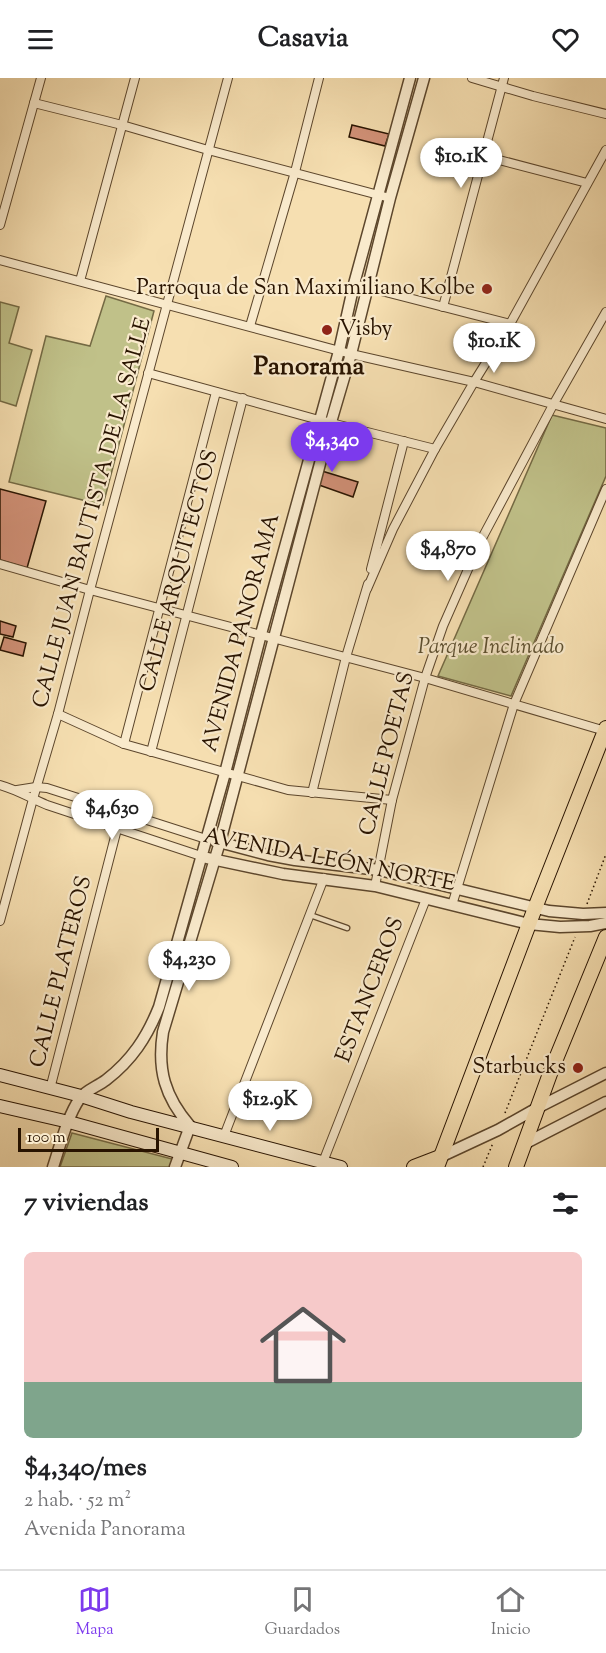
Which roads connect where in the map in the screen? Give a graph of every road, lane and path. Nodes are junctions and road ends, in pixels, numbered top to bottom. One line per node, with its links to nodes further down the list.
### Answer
1 (41, 78): 9 (street)
2 (135, 78): 11 (street)
3 (228, 78): 12 (street, CALLE JUAN BAUTISTA DE LA SALLE)
4 (319, 78): 15 (street)
5 (410, 78): 17 (street, AVENIDA PANORAMA)
6 (424, 78): 18 (street, AVENIDA PANORAMA)
7 (472, 78): 8 (street)
8 (502, 82): 10 (street); 14 (street)
9 (34, 103): 11 (street); 19 (street)
10 (606, 114)
11 (123, 125): 12 (street); 21 (street)
12 (208, 150): 15 (street); 24 (street, CALLE JUAN BAUTISTA DE LA SALLE)
13 (606, 150): 16 (street)
14 (484, 156): 16 (street); 25 (street)
15 (295, 172): 17 (street); 28 (street)
16 (587, 183): 27 (street)
17 (378, 195): 18 (street); 22 (street, AVENIDA PANORAMA)
18 (390, 198): 23 (street, AVENIDA PANORAMA)
19 (0, 225)
20 (0, 260): 21 (street)
21 (80, 281): 24 (street)
22 (354, 285): 23 (street); 29 (street, AVENIDA PANORAMA)
23 (369, 288): 25 (street); 30 (street, AVENIDA PANORAMA)
24 (166, 305): 28 (street); 31 (street, CALLE JUAN BAUTISTA DE LA SALLE)
25 (443, 307): 27 (street)
26 (606, 312): 35 (street, CALLE POETAS)
27 (510, 324): 32 (street)
28 (250, 326): 29 (street)
29 (339, 351): 30 (street); 37 (street, AVENIDA PANORAMA)
30 (351, 354): 32 (street); 37 (street, AVENIDA PANORAMA)
31 (148, 373): 33 (street); 44 (street, CALLE JUAN BAUTISTA DE LA SALLE)
32 (474, 382): 35 (street); 39 (street)
33 (216, 392): 34 (street); 45 (street, CALLE ARQUITECTOS)
34 (243, 398): 37 (street); 46 (street, CALLE ARQUITECTOS)
35 (552, 405): 36 (street); 50 (street, CALLE POETAS)
36 (606, 419)
37 (325, 421): 38 (street); 47 (street, AVENIDA PANORAMA); 48 (street, AVENIDA PANORAMA)
38 (404, 441): 39 (street); 43 (street)
39 (435, 449): 43 (street)
40 (606, 489): 51 (street)
41 (1, 564): 42 (street); 44 (street)
42 (0, 574)
43 (367, 589): 49 (street)
44 (90, 590): 45 (street); 52 (street, CALLE JUAN BAUTISTA DE LA SALLE)
45 (160, 608): 46 (street); 54 (street, CALLE ARQUITECTOS)
46 (187, 615): 47 (street); 55 (street, CALLE ARQUITECTOS)
47 (261, 634): 48 (street); 56 (street, AVENIDA PANORAMA)
48 (273, 638): 49 (street); 57 (street, AVENIDA PANORAMA)
49 (346, 657): 50 (street); 61 (street)
50 (425, 678): 51 (street); 63 (street, CALLE POETAS)
51 (514, 704): 53 (street); 73 (street)
52 (58, 714): 54 (street); 59 (street, CALLE JUAN BAUTISTA DE LA SALLE)
53 (606, 729): 76 (main road)
54 (124, 744): 55 (street)
55 (151, 752): 56 (street)
56 (225, 773): 57 (street); 65 (street, AVENIDA PANORAMA)
57 (236, 776): 61 (street); 66 (street, AVENIDA PANORAMA)
58 (0, 785): 60 (street, AVENIDA LEÓN NORTE)
59 (36, 786): 60 (street, AVENIDA LEÓN NORTE); 62 (street, CALLE JUAN BAUTISTA DE LA SALLE); 65 (street, AVENIDA LEÓN NORTE)
60 (17, 790): 62 (street, AVENIDA LEÓN NORTE)
61 (312, 793): 63 (street)
62 (33, 799): 64 (street, AVENIDA LEÓN NORTE); 81 (street, CALLE JUAN BAUTISTA DE LA SALLE)
63 (392, 801): 70 (street, CALLE POETAS)
64 (117, 829): 68 (street, AVENIDA LEÓN NORTE); 90 (street, CALLE PLATEROS)
65 (206, 838): 66 (street, AVENIDA LEÓN NORTE); 68 (street, AVENIDA PANORAMA)
66 (220, 842): 69 (street, AVENIDA PANORAMA); 70 (street, AVENIDA LEÓN NORTE)
67 (606, 854): 79 (path)
68 (201, 856): 69 (street, AVENIDA LEÓN NORTE); 91 (street, AVENIDA PANORAMA)
69 (214, 859): 71 (street, AVENIDA LEÓN NORTE); 96 (street, AVENIDA PANORAMA)
70 (378, 870): 72 (street, CALLE POETAS); 73 (street, AVENIDA LEÓN NORTE)
71 (324, 878): 72 (street, AVENIDA LEÓN NORTE); 80 (street)
72 (375, 886): 74 (street, AVENIDA LEÓN NORTE)
73 (457, 889): 75 (street); 76 (street, AVENIDA LEÓN NORTE)
74 (426, 899): 75 (street, AVENIDA LEÓN NORTE); 101 (street, ESTANCEROS)
75 (452, 905): 83 (street, AVENIDA LEÓN NORTE)
76 (535, 908): 77 (street, AVENIDA LEÓN NORTE); 83 (main road)
77 (549, 911): 79 (street, AVENIDA LEÓN NORTE); 84 (street)
78 (606, 913): 79 (street, AVENIDA LEÓN NORTE)
79 (583, 914)
80 (310, 915): 86 (lane); 98 (street)
81 (0, 921)
82 (606, 923): 85 (street, AVENIDA LEÓN NORTE)
83 (529, 924): 84 (street, AVENIDA LEÓN NORTE); 102 (main road)
84 (545, 926): 85 (street, AVENIDA LEÓN NORTE)
85 (579, 927): 97 (path)
86 (347, 928)
87 (606, 937): 94 (main road)
88 (606, 1073): 94 (street)
89 (0, 1075): 90 (main road)
90 (50, 1089): 91 (main road)
91 (81, 1096): 95 (street, AVENIDA PANORAMA); 96 (main road)
92 (606, 1102): 99 (street)
93 (0, 1106): 95 (main road)
94 (538, 1107): 97 (street); 99 (main road)
95 (69, 1122): 100 (main road); 103 (street, AVENIDA PANORAMA)
96 (190, 1126): 98 (main road); 100 (street)
97 (498, 1130): 102 (street); 108 (path)
98 (224, 1136): 101 (main road)
99 (524, 1144): 109 (main road)
100 (180, 1153): 104 (street); 105 (main road)
101 (323, 1162): 106 (main road)
102 (439, 1162): 107 (main road)
103 (53, 1167)
104 (175, 1167)
105 (232, 1167)
106 (342, 1167)
107 (414, 1167)
108 (483, 1167)
109 (516, 1167)

